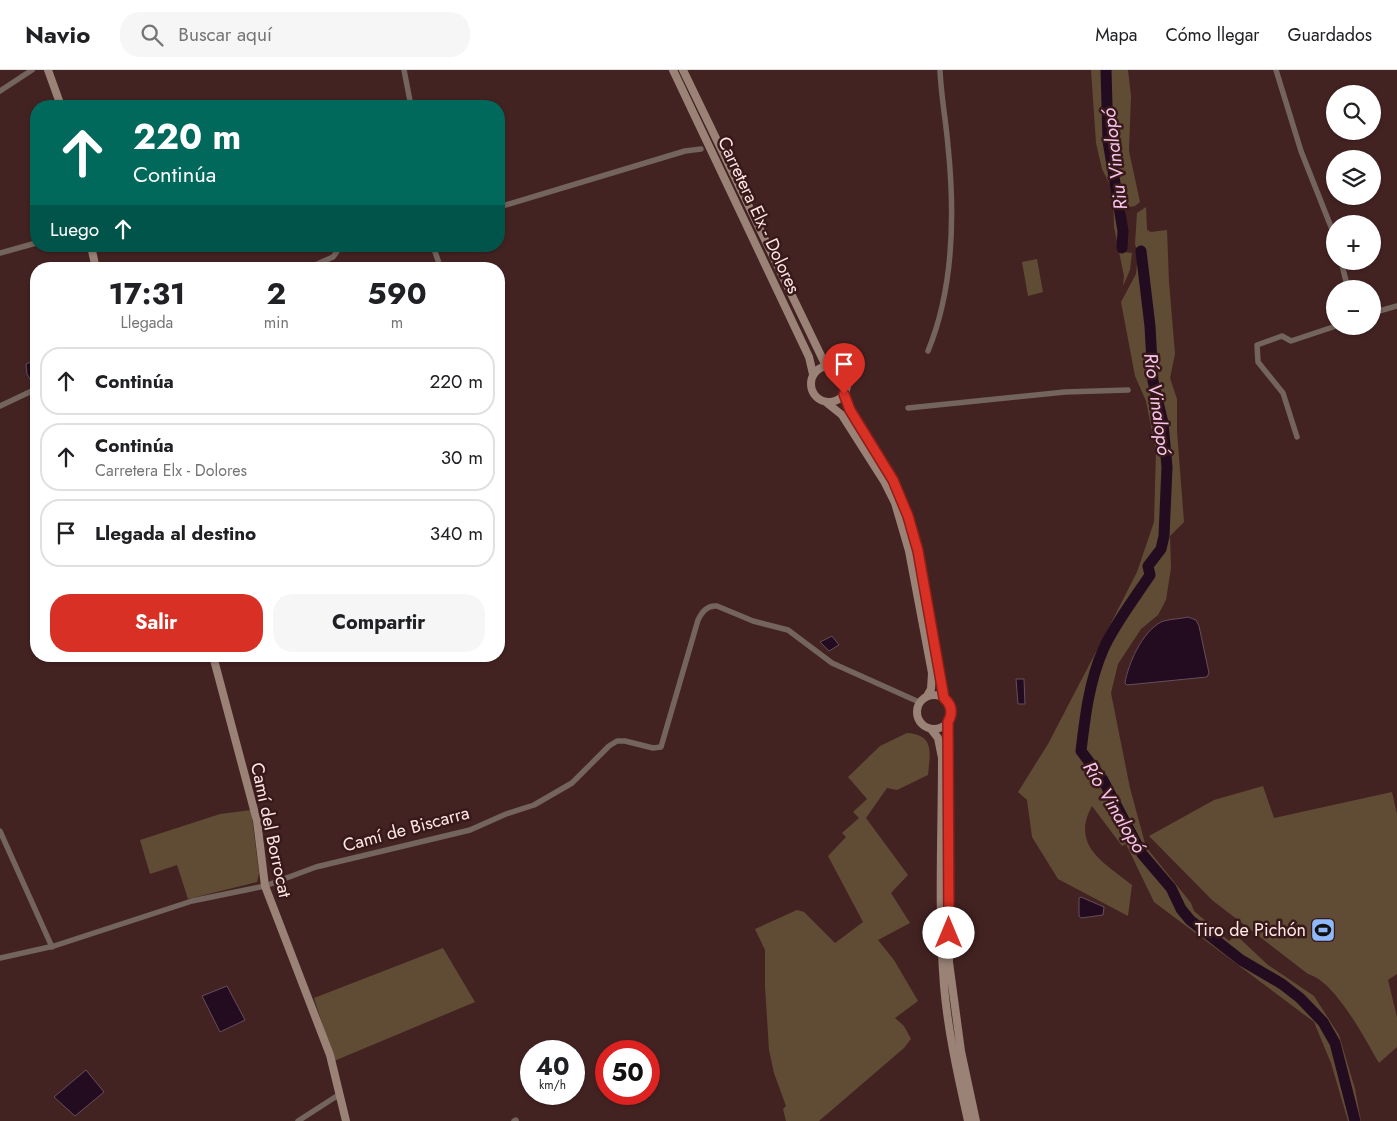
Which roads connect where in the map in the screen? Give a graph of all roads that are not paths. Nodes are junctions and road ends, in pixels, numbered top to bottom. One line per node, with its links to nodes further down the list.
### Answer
1 (32, 70): 8 (street)
2 (48, 70): 9 (main road)
3 (404, 70): 10 (street)
4 (673, 70): 23 (main road, Carretera Elx - Dolores)
5 (684, 70): 22 (main road, Carretera Elx - Dolores)
6 (940, 70): 21 (street)
7 (1276, 70): 13 (street)
8 (0, 91)
9 (59, 100)
10 (410, 100)
11 (701, 148): 12 (street)
12 (505, 204)
13 (1326, 215)
14 (30, 246): 16 (street)
15 (337, 252): 17 (street)
16 (0, 253)
17 (322, 262)
18 (1397, 306): 19 (street)
19 (1381, 310)
20 (1326, 329): 30 (street)
21 (928, 351)
22 (826, 366): 23 (main road); 26 (main road)
23 (813, 374): 27 (main road)
24 (1128, 390): 29 (street)
25 (30, 392): 28 (street)
26 (844, 394): 27 (main road); 33 (main road)
27 (827, 403): 32 (main road)
28 (0, 406)
29 (908, 408)
30 (1297, 437)
31 (215, 662): 38 (main road, Camí del Borrocat)
32 (927, 696): 33 (main road); 34 (main road)
33 (944, 698): 35 (main road)
34 (919, 702): 36 (main road); 38 (street, Camí de Biscarra)
35 (948, 722): 36 (main road); 45 (main road)
36 (931, 729): 44 (main road)
37 (0, 831): 39 (street)
38 (265, 886): 39 (street, Camí de Biscarra); 41 (main road, Camí del Borrocat)
39 (52, 947): 40 (street, Camí de Biscarra)
40 (0, 958)
41 (340, 1094): 42 (street); 43 (main road, Camí del Borrocat)
42 (298, 1121)
43 (346, 1121)
44 (968, 1121)
45 (976, 1121)

